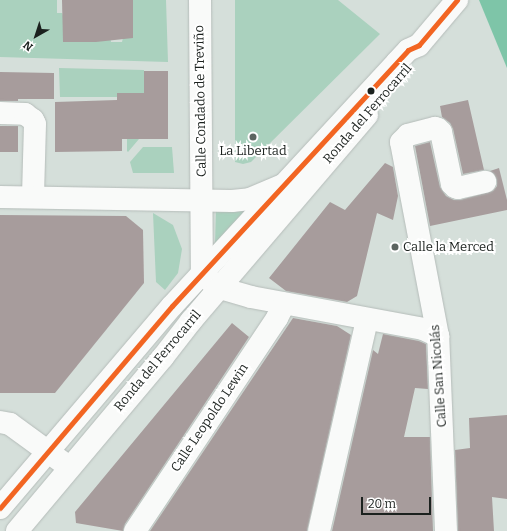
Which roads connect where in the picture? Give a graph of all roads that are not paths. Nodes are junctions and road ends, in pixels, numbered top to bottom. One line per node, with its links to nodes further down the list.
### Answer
1 (200, 0): 9 (street, Calle Condado de Treviño)
2 (457, 0): 3 (street)
3 (419, 45): 6 (street, Ronda del Ferrocarril); 11 (street, Ronda del Ferrocarril)
4 (0, 113): 8 (street)
5 (486, 182): 14 (street, Calle San Nicolás)
6 (284, 185): 9 (street); 10 (street, Ronda del Ferrocarril)
7 (0, 197): 8 (street)
8 (33, 197): 9 (street)
9 (201, 201): 10 (street, Calle Condado de Treviño)
10 (202, 275): 11 (street); 16 (street, Ronda del Ferrocarril)
11 (220, 288): 12 (street); 17 (street, Ronda del Ferrocarril)
12 (284, 304): 13 (street); 20 (street, Calle Leopoldo Lewin)
13 (367, 319): 14 (street); 21 (street)
14 (438, 336): 22 (street, Calle San Nicolás)
15 (0, 422): 16 (street)
16 (48, 452): 17 (street); 18 (street, Ronda del Ferrocarril)
17 (69, 467): 19 (street, Ronda del Ferrocarril)
18 (0, 508)
19 (19, 530)
20 (135, 531)
21 (319, 531)
22 (446, 531)

